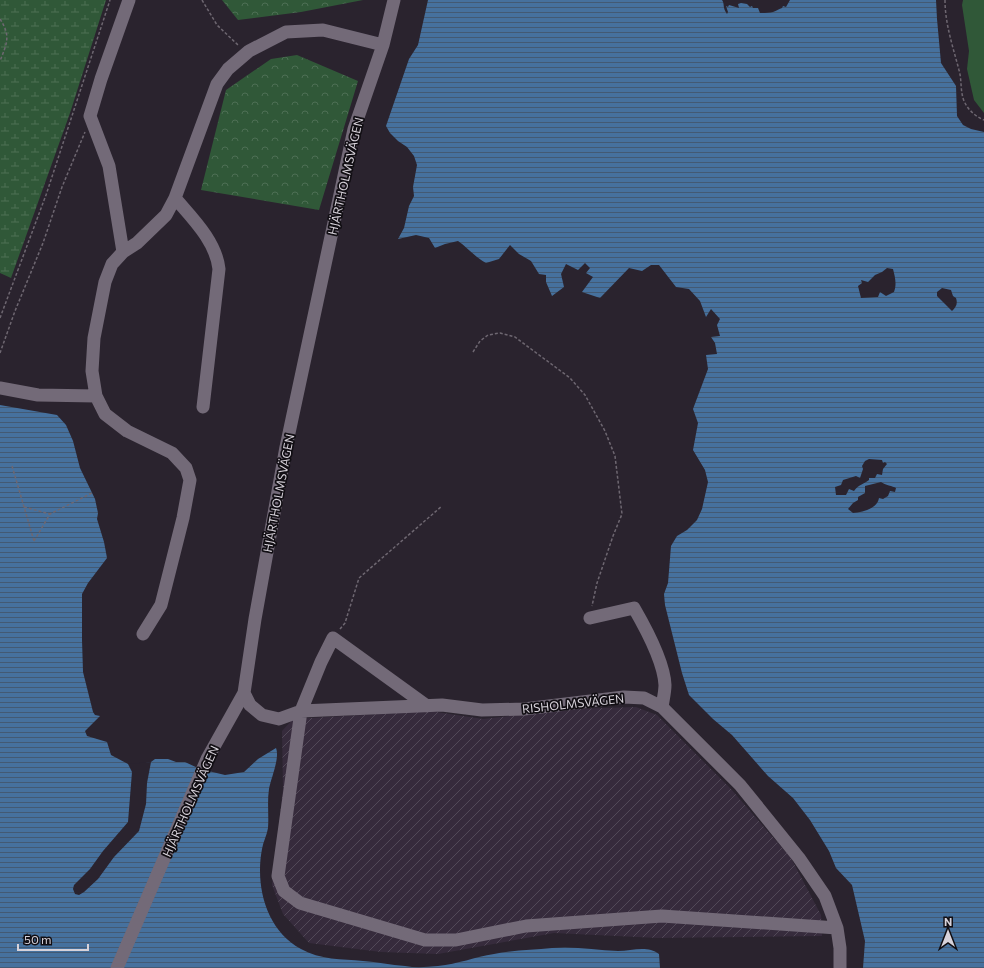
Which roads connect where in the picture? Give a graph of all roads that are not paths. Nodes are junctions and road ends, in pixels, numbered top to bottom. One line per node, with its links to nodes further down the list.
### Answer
1 (129, 0): 5 (street)
2 (394, 0): 3 (street, HJÄRTHOLMSVÄGEN)
3 (383, 45): 4 (street); 11 (street, HJÄRTHOLMSVÄGEN)
4 (175, 198): 5 (street); 8 (street)
5 (123, 252): 7 (street)
6 (0, 388): 7 (street)
7 (96, 396): 10 (street)
8 (202, 407)
9 (590, 618): 13 (street)
10 (144, 634)
11 (244, 692): 14 (street, RISHOLMSVÄGEN); 16 (street, HJÄRTHOLMSVÄGEN)
12 (427, 706): 13 (street, RISHOLMSVÄGEN); 14 (street, RISHOLMSVÄGEN); 14 (street)
13 (662, 707): 15 (street, RISHOLMSVÄGEN)
14 (300, 711): 15 (street)
15 (836, 928): 17 (street, RISHOLMSVÄGEN)
16 (117, 968)
17 (840, 968)

